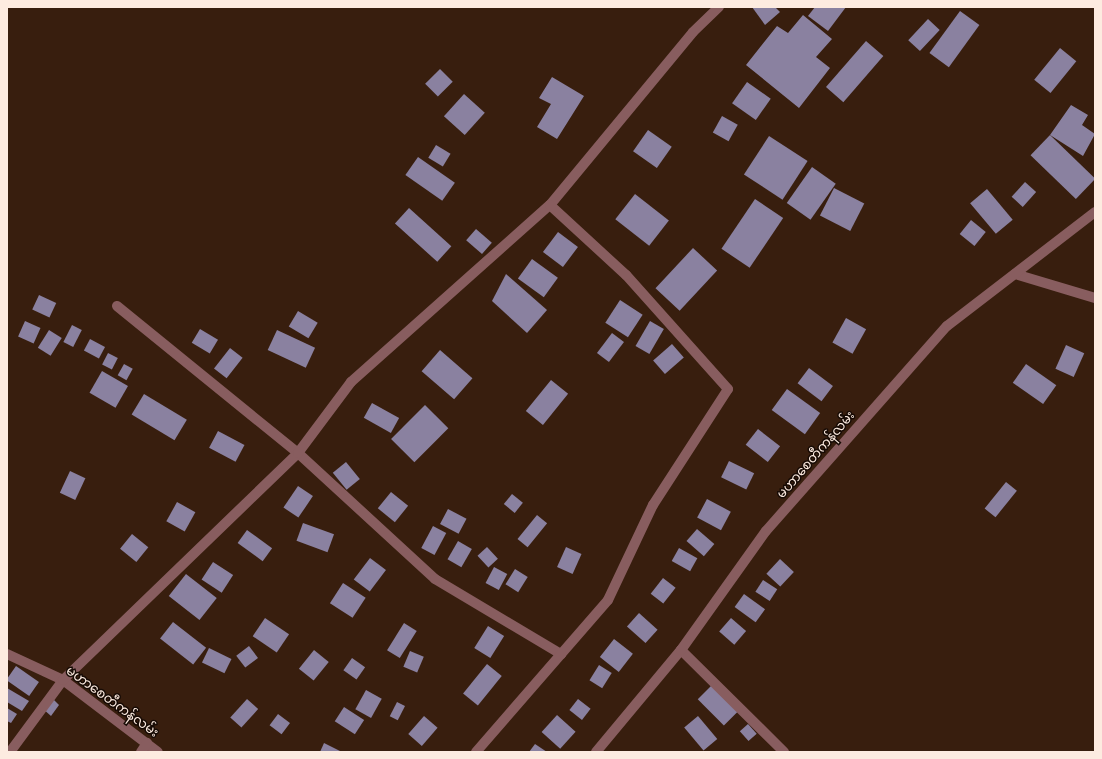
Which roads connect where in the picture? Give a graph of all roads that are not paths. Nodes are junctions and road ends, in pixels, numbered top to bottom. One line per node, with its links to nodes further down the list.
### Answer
1 (719, 7): 2 (street)
2 (550, 205): 7 (street); 10 (street)
3 (1095, 212): 4 (street, မဟာစေတီကန်လမ်း)
4 (1015, 274): 5 (street); 8 (street, မဟာစေတီကန်လမ်း)
5 (1095, 298)
6 (117, 306): 7 (street)
7 (298, 453): 10 (street); 11 (street)
8 (681, 650): 16 (street, မဟာစေတီကန်လမ်း); 17 (street)
9 (7, 654): 11 (street, မဟာစေတီကန်လမ်း)
10 (561, 654): 15 (street)
11 (63, 680): 12 (street, မဟာစေတီကန်လမ်း); 13 (street)
12 (144, 748): 14 (street, မဟာစေတီကန်လမ်း)
13 (10, 752)
14 (158, 752)
15 (476, 752)
16 (596, 752)
17 (784, 752)

